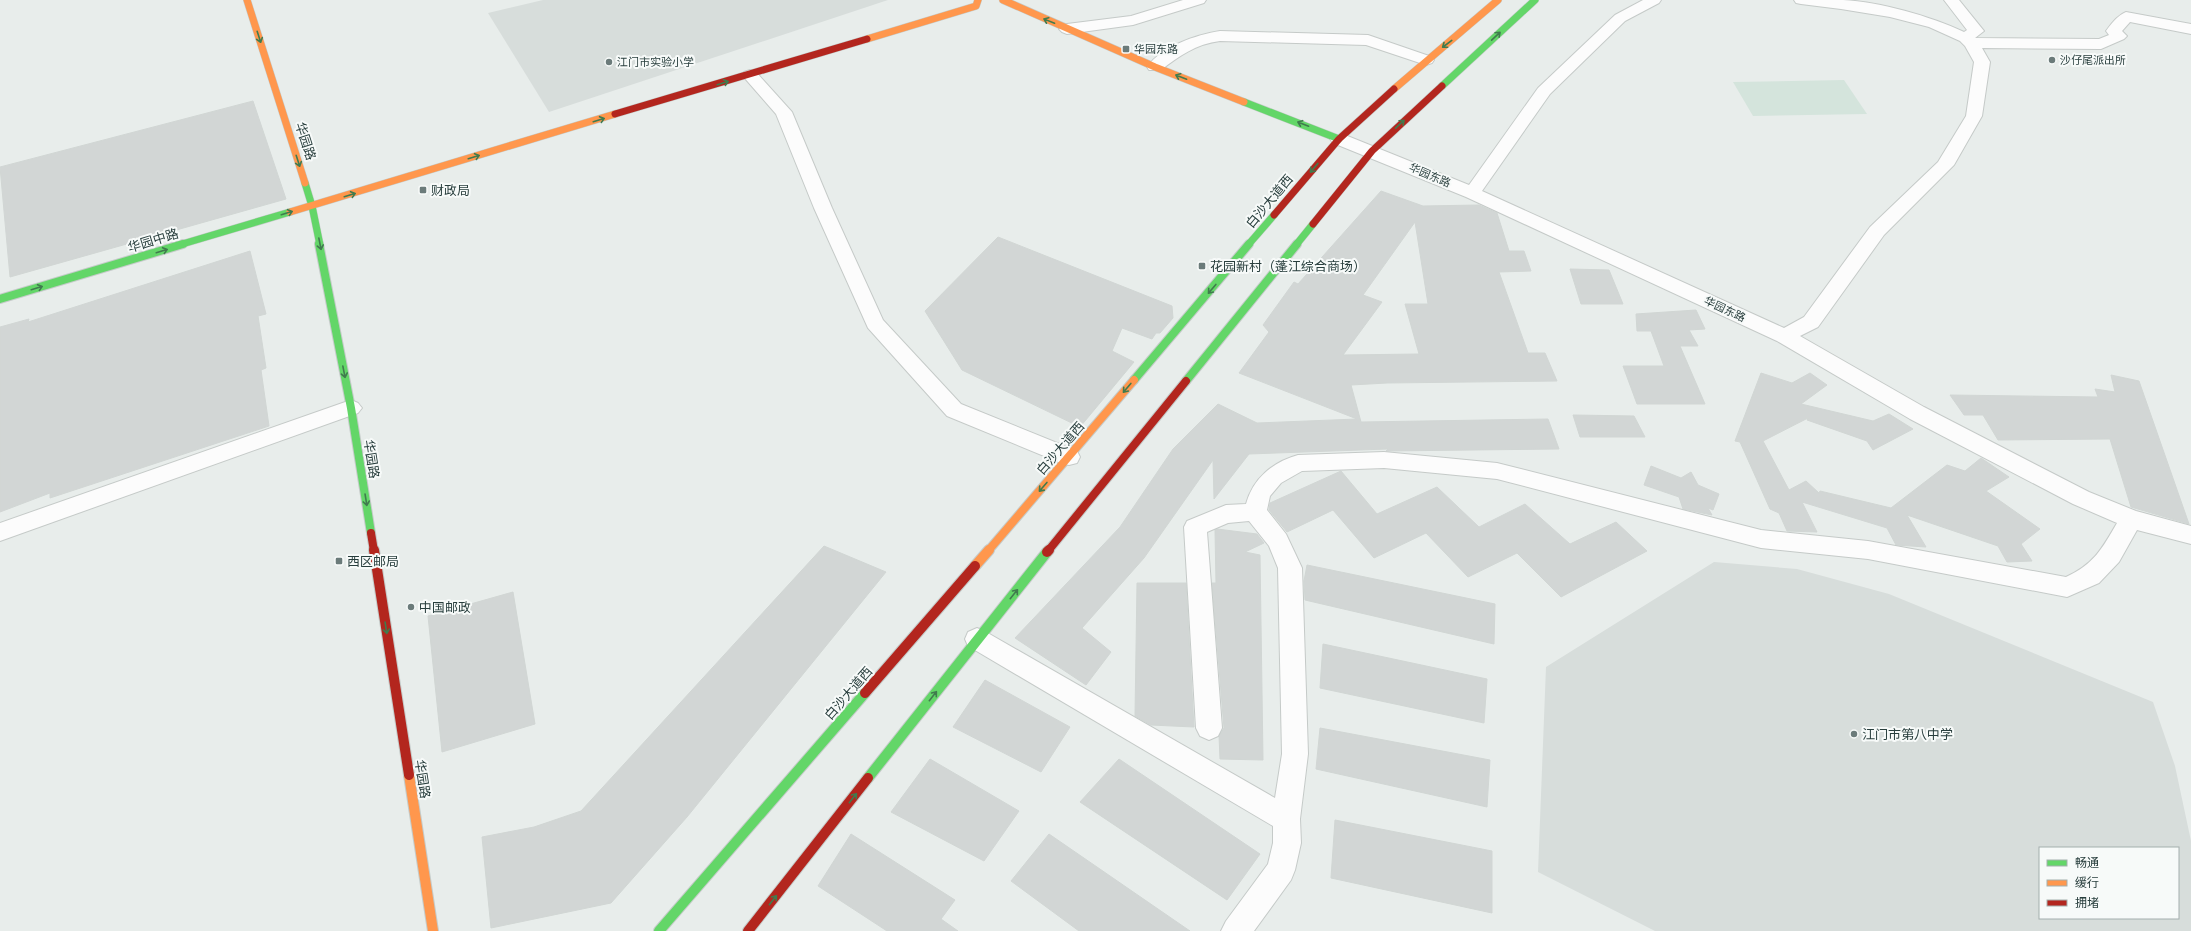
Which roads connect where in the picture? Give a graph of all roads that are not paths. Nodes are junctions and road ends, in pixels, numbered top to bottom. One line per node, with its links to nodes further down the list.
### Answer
1 (248, 0): 19 (street, 华园路, one-way to 19)
2 (978, 0): 15 (street, 华园中路)
3 (1004, 0): 10 (street, 华园东路, one-way to 3)
4 (1199, 0): 10 (street)
5 (1498, 0): 13 (street, 白沙大道西, one-way to 13)
6 (1535, 0): 17 (street, one-way to 6)
7 (1654, 0): 18 (street)
8 (1802, 0): 12 (street)
9 (1951, 0): 12 (street)
10 (1067, 29): 14 (street, 华园东路)
11 (2191, 29): 12 (street)
12 (1968, 41): 21 (street)
13 (1426, 60): 14 (street); 16 (street, 白沙大道西)
14 (1155, 67): 16 (street, 华园东路, one-way to 14)
15 (750, 74): 19 (street, 华园中路, one-way to 15); 23 (street)
16 (1339, 138): 17 (street, 华园东路); 23 (street, 白沙大道西, one-way to 23)
17 (1372, 151): 18 (street, 华园东路); 28 (street, one-way to 17)
18 (1472, 193): 21 (street, 华园东路)
19 (312, 206): 20 (street, 华园中路, one-way to 19); 22 (street, 华园路, one-way to 22)
20 (0, 299)
21 (1784, 336): 25 (street, 华园东路)
22 (351, 408): 26 (street); 31 (street, 华园路, one-way to 31)
23 (1069, 457): 32 (street, 白沙大道西, one-way to 32)
24 (1254, 512): 25 (street); 29 (street); 30 (street)
25 (2131, 519): 27 (street, 华园东路)
26 (0, 532)
27 (2191, 536)
28 (978, 639): 30 (street); 33 (street, one-way to 28)
29 (1209, 728)
30 (1286, 819): 34 (street)
31 (433, 931)
32 (659, 931)
33 (748, 931)
34 (1236, 931)

